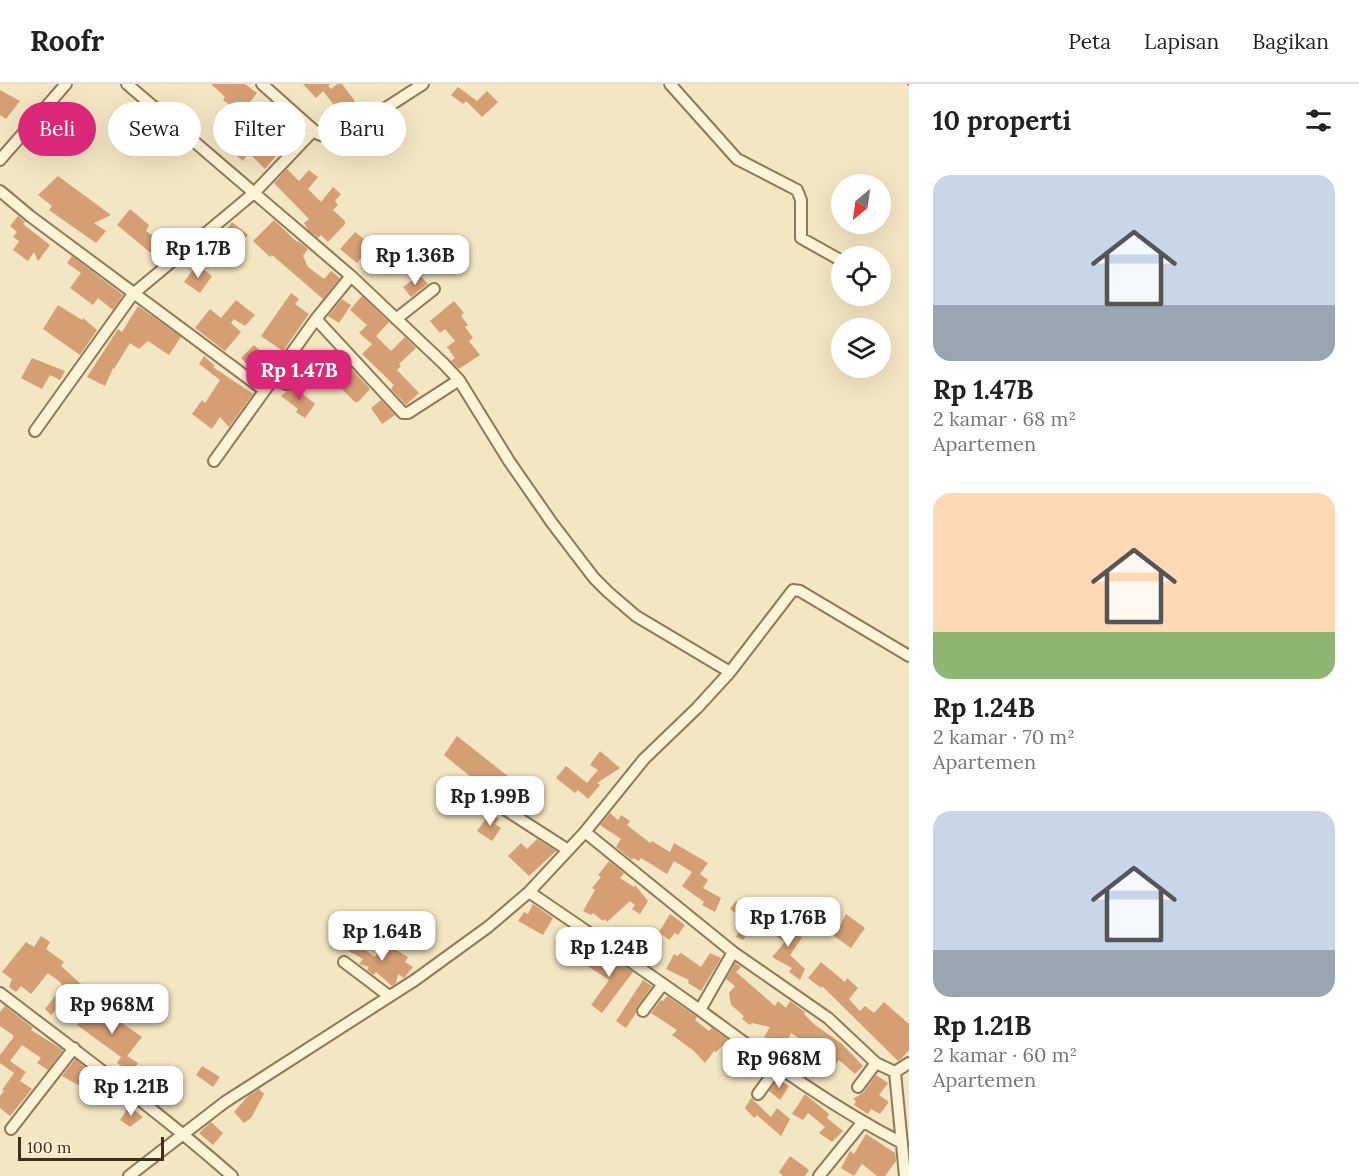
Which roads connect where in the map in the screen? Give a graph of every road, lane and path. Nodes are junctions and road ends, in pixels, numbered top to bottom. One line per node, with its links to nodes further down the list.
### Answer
1 (66, 84): 7 (street)
2 (127, 84): 9 (street)
3 (262, 84): 6 (street)
4 (423, 84): 6 (street)
5 (670, 84): 10 (street)
6 (314, 130): 9 (street)
7 (0, 160)
8 (0, 191): 13 (street)
9 (255, 192): 11 (street); 13 (street)
10 (831, 255)
11 (351, 276): 14 (street); 15 (street)
12 (434, 289): 15 (street)
13 (133, 294): 19 (street); 20 (street)
14 (316, 319): 16 (street); 17 (street)
15 (396, 319): 17 (street)
16 (275, 375): 18 (street); 19 (street)
17 (459, 381): 23 (street)
18 (286, 384)
19 (264, 390): 21 (street)
20 (35, 431)
21 (214, 461)
22 (909, 656): 23 (street)
23 (730, 672): 25 (street)
24 (478, 792): 26 (street)
25 (585, 832): 26 (street); 28 (street)
26 (568, 850): 27 (street)
27 (529, 892): 30 (street); 32 (street)
28 (733, 951): 33 (street); 37 (street)
29 (344, 962): 32 (street)
30 (663, 984): 33 (street); 34 (street)
31 (0, 993): 35 (street)
32 (389, 996): 44 (street)
33 (700, 1010): 38 (street)
34 (643, 1011)
35 (74, 1048): 43 (street); 44 (street)
36 (909, 1063): 39 (street)
37 (876, 1064): 39 (street); 40 (street)
38 (777, 1068): 41 (street); 42 (street)
39 (895, 1072): 45 (street)
40 (858, 1087)
41 (758, 1094)
42 (862, 1123): 45 (street); 48 (street)
43 (11, 1129)
44 (183, 1133): 46 (street); 47 (street)
45 (902, 1143): 49 (street)
46 (129, 1176)
47 (232, 1176)
48 (819, 1176)
49 (905, 1176)

